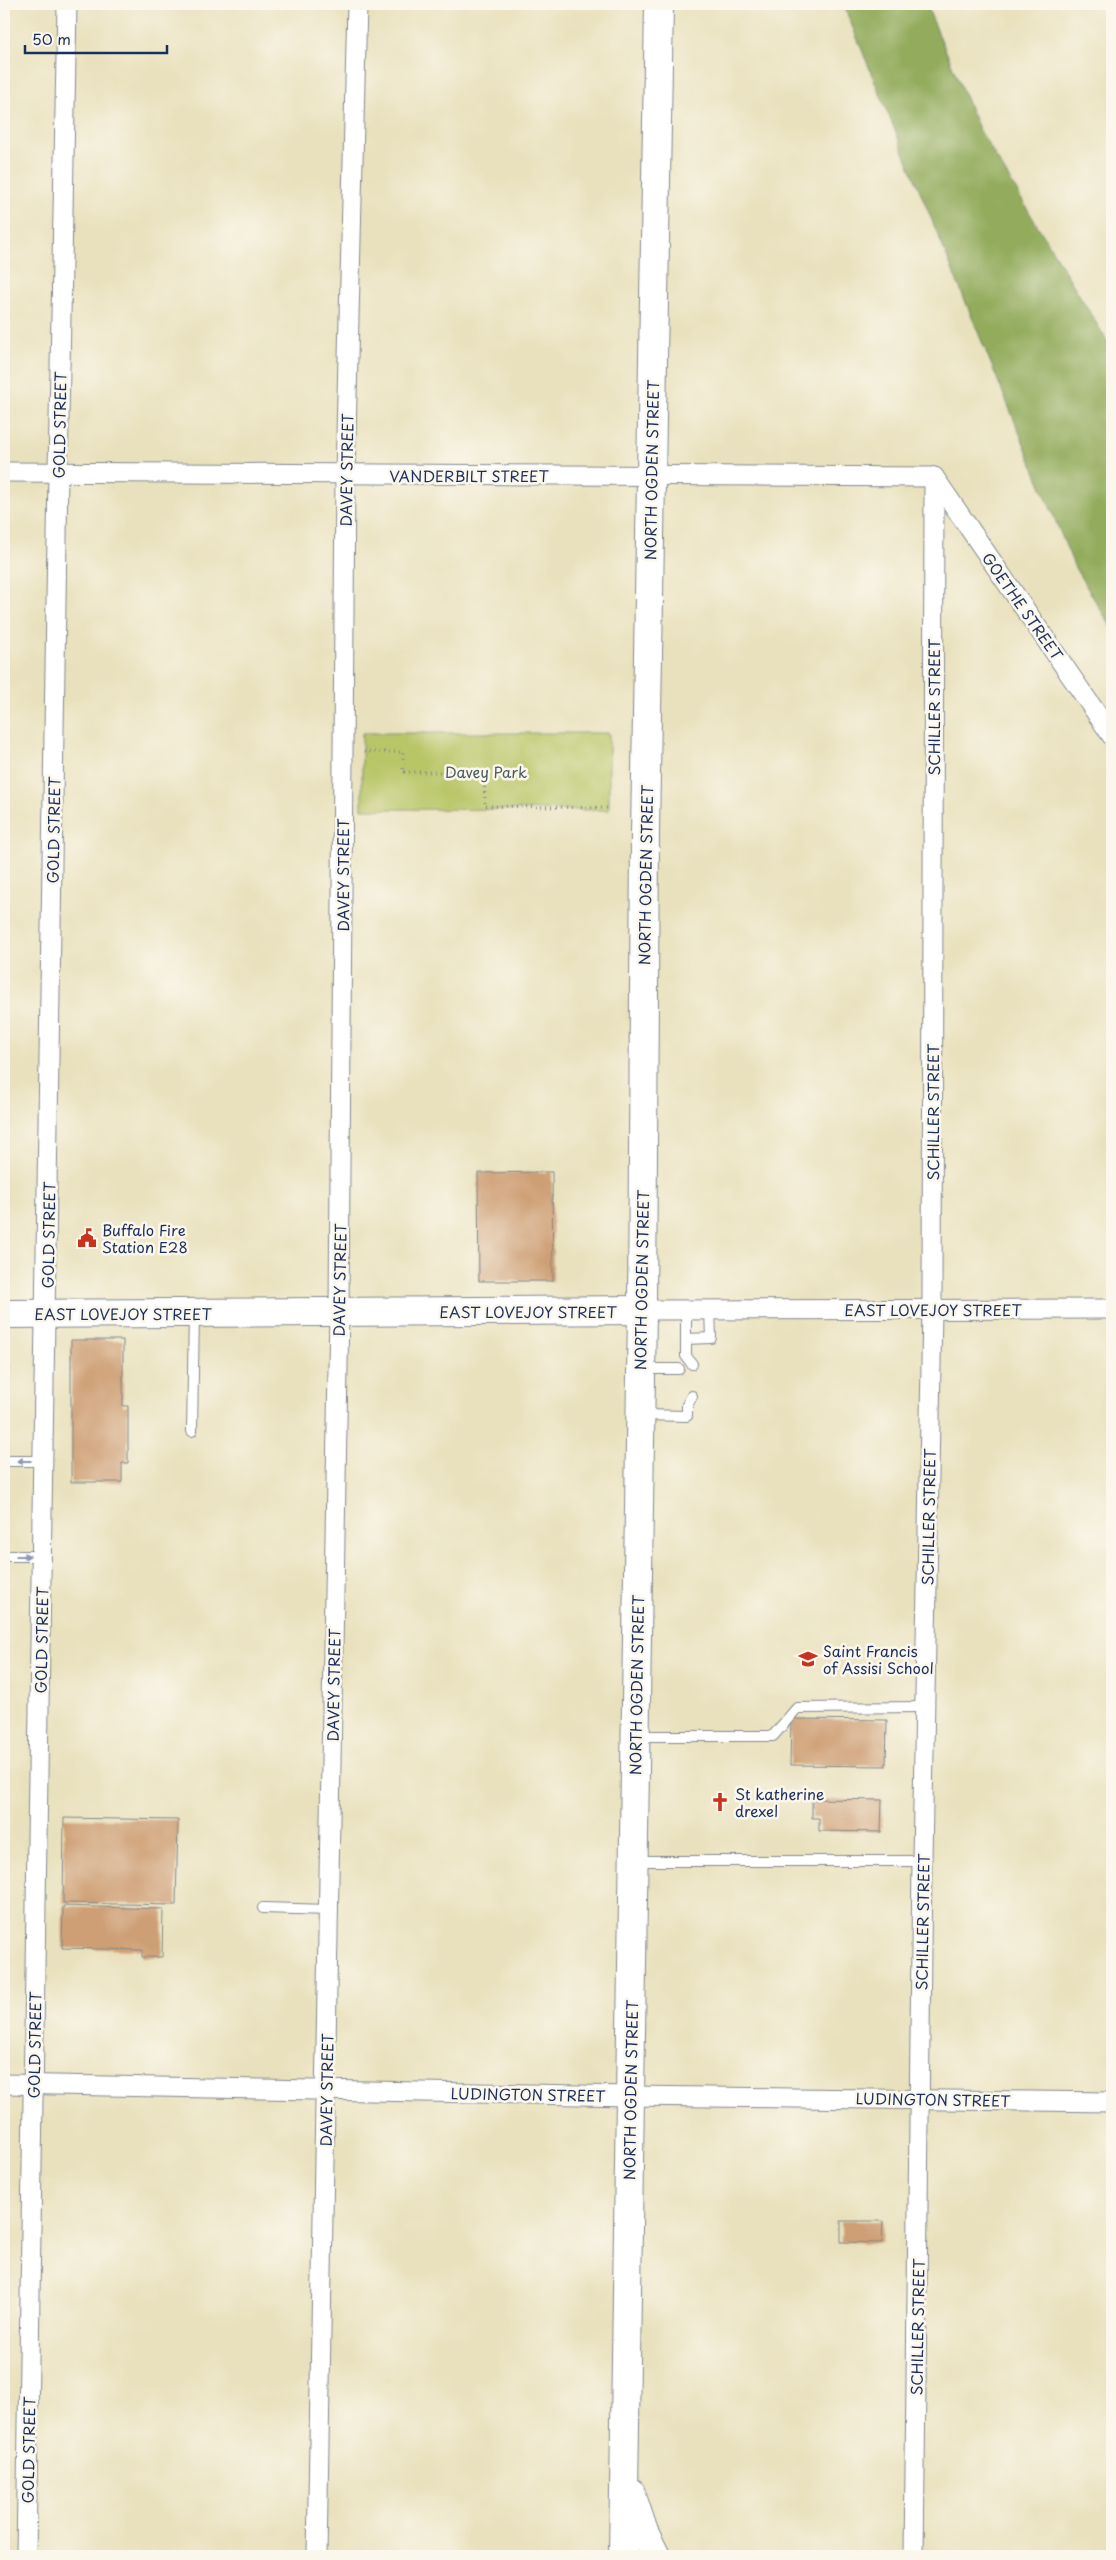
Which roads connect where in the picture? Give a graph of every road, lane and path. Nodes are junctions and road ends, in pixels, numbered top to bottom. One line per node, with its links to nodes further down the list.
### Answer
1 (67, 4): 5 (street, GOLD STREET)
2 (357, 4): 6 (street, DAVEY STREET)
3 (659, 4): 7 (street, NORTH OGDEN STREET)
4 (4, 472): 5 (street, VANDERBILT STREET)
5 (58, 472): 6 (street, VANDERBILT STREET); 20 (street, GOLD STREET)
6 (345, 475): 7 (street, VANDERBILT STREET); 17 (street, DAVEY STREET)
7 (651, 476): 8 (street, VANDERBILT STREET); 13 (street, NORTH OGDEN STREET)
8 (934, 477): 9 (street, GOETHE STREET); 16 (street, SCHILLER STREET)
9 (1112, 736)
10 (364, 752): 11 (path)
11 (606, 808)
12 (1112, 1309): 16 (street, EAST LOVEJOY STREET)
13 (642, 1310): 14 (street, EAST LOVEJOY STREET); 17 (street, EAST LOVEJOY STREET); 22 (street, NORTH OGDEN STREET)
14 (686, 1310): 15 (street, EAST LOVEJOY STREET); 21 (lane)
15 (710, 1310): 16 (street, EAST LOVEJOY STREET); 21 (lane)
16 (932, 1310): 30 (street, SCHILLER STREET)
17 (339, 1311): 18 (street, EAST LOVEJOY STREET); 35 (street, DAVEY STREET)
18 (194, 1313): 20 (street, EAST LOVEJOY STREET); 25 (lane)
19 (4, 1314): 20 (street, EAST LOVEJOY STREET)
20 (47, 1314): 27 (street, GOLD STREET)
21 (686, 1339): 22 (lane)
22 (640, 1369): 24 (street, NORTH OGDEN STREET)
23 (681, 1396): 24 (lane)
24 (639, 1415): 31 (street, NORTH OGDEN STREET)
25 (192, 1431)
26 (4, 1461): 27 (lane, one-way to 26)
27 (44, 1461): 29 (street, GOLD STREET)
28 (4, 1556): 29 (lane, one-way to 29)
29 (42, 1556): 37 (street, GOLD STREET)
30 (925, 1707): 31 (lane); 33 (street, SCHILLER STREET)
31 (636, 1736): 32 (street, NORTH OGDEN STREET)
32 (634, 1861): 33 (lane); 39 (street, NORTH OGDEN STREET)
33 (922, 1861): 40 (street, SCHILLER STREET)
34 (263, 1908): 35 (lane)
35 (329, 1910): 38 (street, DAVEY STREET)
36 (4, 2084): 37 (street, LUDINGTON STREET)
37 (34, 2084): 38 (street, LUDINGTON STREET); 43 (street, GOLD STREET)
38 (326, 2090): 39 (street, LUDINGTON STREET); 44 (street, DAVEY STREET)
39 (629, 2096): 40 (street, LUDINGTON STREET); 42 (street, NORTH OGDEN STREET)
40 (920, 2099): 41 (street, LUDINGTON STREET); 47 (street, SCHILLER STREET)
41 (1112, 2102)
42 (624, 2462): 45 (street, NORTH OGDEN STREET); 46 (street)
43 (26, 2556)
44 (317, 2556)
45 (623, 2556)
46 (656, 2556)
47 (914, 2556)

